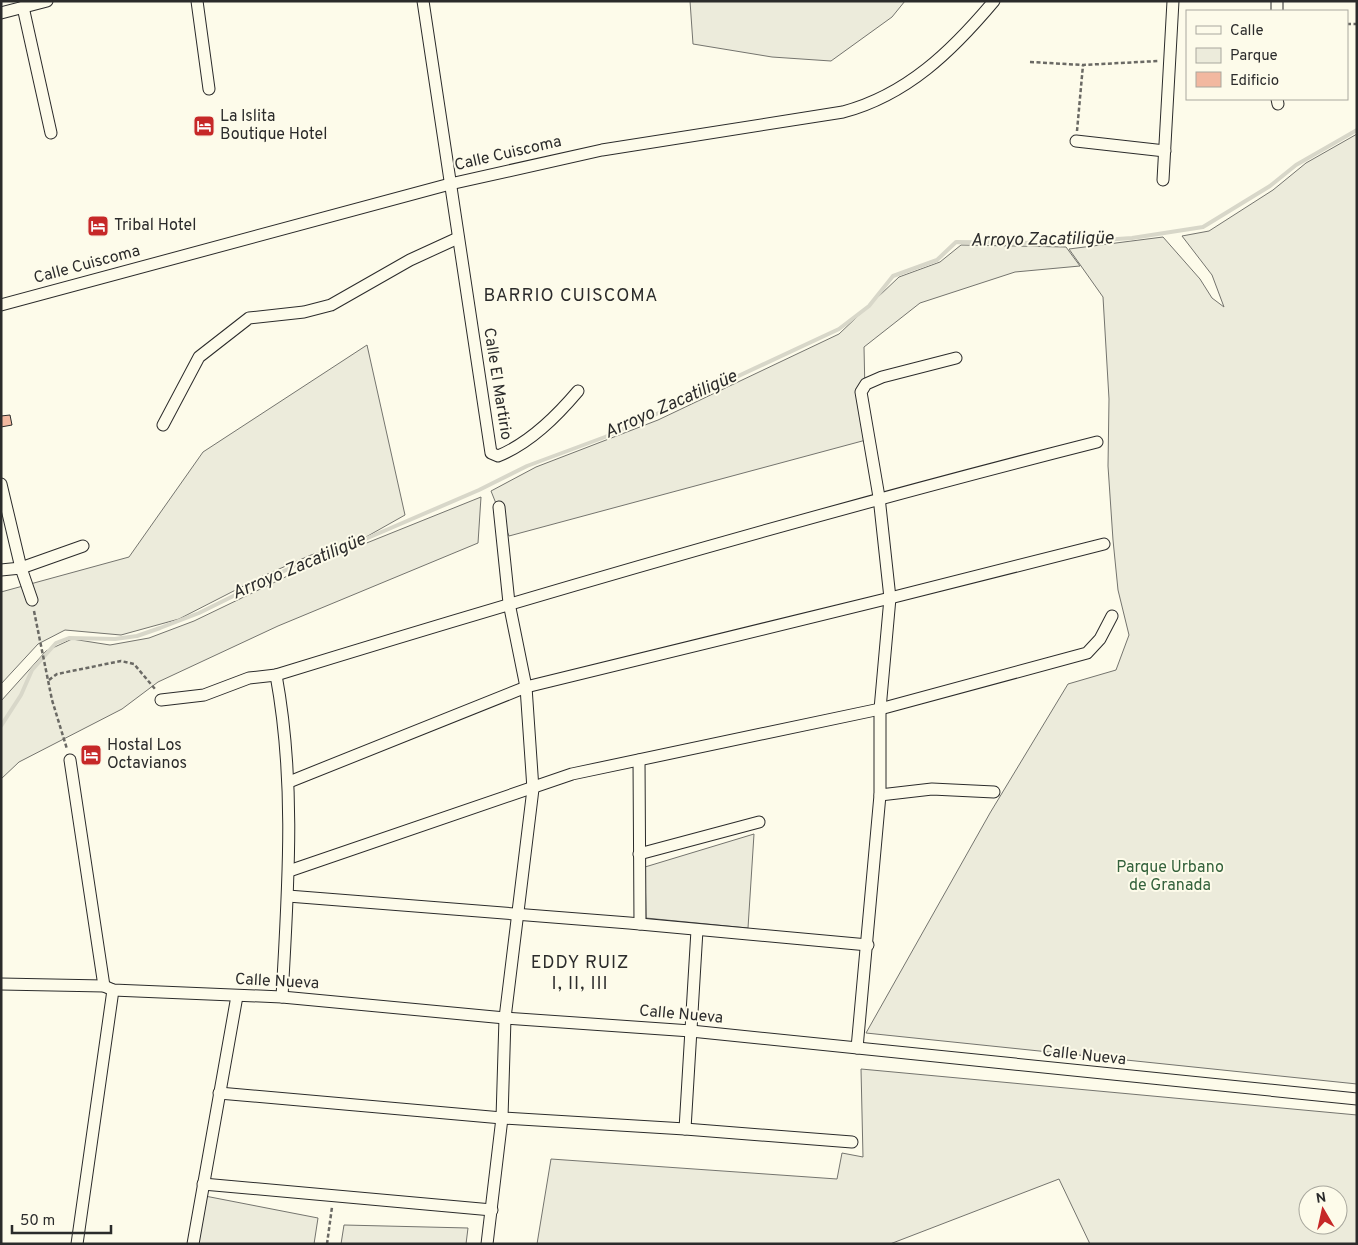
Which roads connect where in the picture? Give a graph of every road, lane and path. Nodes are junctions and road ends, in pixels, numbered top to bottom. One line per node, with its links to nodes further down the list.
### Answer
1 (47, 1): 6 (street)
2 (197, 1): 11 (street)
3 (423, 1): 16 (street, Calle El Martirio)
4 (994, 1): 16 (street, Calle Cuiscoma)
5 (1173, 1): 8 (street)
6 (23, 7): 7 (street); 12 (street)
7 (1, 13)
8 (1169, 60): 10 (path); 14 (street)
9 (1030, 62): 10 (path)
10 (1083, 65): 13 (path)
11 (209, 89)
12 (51, 132)
13 (1076, 141): 14 (street)
14 (1164, 151): 15 (street)
15 (1163, 180)
16 (450, 184): 17 (street, Calle El Martirio); 18 (street, Calle Cuiscoma)
17 (458, 238): 20 (street, Calle El Martirio); 21 (street)
18 (1, 305)
19 (956, 358): 24 (street)
20 (578, 391)
21 (163, 425)
22 (1097, 442): 24 (street)
23 (1, 484): 28 (street)
24 (879, 497): 30 (street); 32 (street)
25 (499, 507): 32 (street)
26 (1104, 544): 30 (street)
27 (82, 546): 28 (street)
28 (21, 568): 29 (street); 31 (street)
29 (1, 570)
30 (890, 598): 36 (street); 38 (street)
31 (32, 600): 35 (path)
32 (509, 603): 34 (street); 36 (street)
33 (1112, 616): 38 (street)
34 (276, 674): 37 (street); 41 (street)
35 (49, 680): 37 (path); 39 (path)
36 (526, 686): 41 (street); 42 (street)
37 (161, 700)
38 (880, 710): 40 (street); 44 (street)
39 (70, 760): 54 (street)
40 (638, 760): 42 (street); 46 (street)
41 (289, 782): 47 (street)
42 (533, 789): 47 (street); 49 (street)
43 (994, 792): 44 (street)
44 (880, 795): 52 (street)
45 (759, 822): 46 (street)
46 (639, 854): 50 (street)
47 (289, 871): 48 (street)
48 (288, 896): 49 (street); 56 (street)
49 (517, 914): 50 (street); 57 (street)
50 (640, 924): 51 (street)
51 (697, 930): 52 (street); 58 (street)
52 (868, 945): 59 (street)
53 (1, 984): 54 (street, Calle Nueva)
54 (108, 988): 55 (street, Calle Nueva); 68 (street)
55 (236, 996): 56 (street, Calle Nueva); 60 (street)
56 (282, 997): 57 (street, Calle Nueva)
57 (505, 1018): 58 (street, Calle Nueva); 62 (street)
58 (691, 1031): 59 (street, Calle Nueva); 63 (street)
59 (856, 1048): 61 (street, Calle Nueva)
60 (219, 1093): 62 (street); 65 (street)
61 (1357, 1099)
62 (502, 1118): 63 (street); 67 (street)
63 (686, 1128): 64 (street)
64 (852, 1142)
65 (203, 1184): 66 (street); 69 (street)
66 (334, 1196): 67 (street); 70 (path)
67 (492, 1210): 71 (street)
68 (77, 1244)
69 (193, 1244)
70 (327, 1244)
71 (487, 1244)

